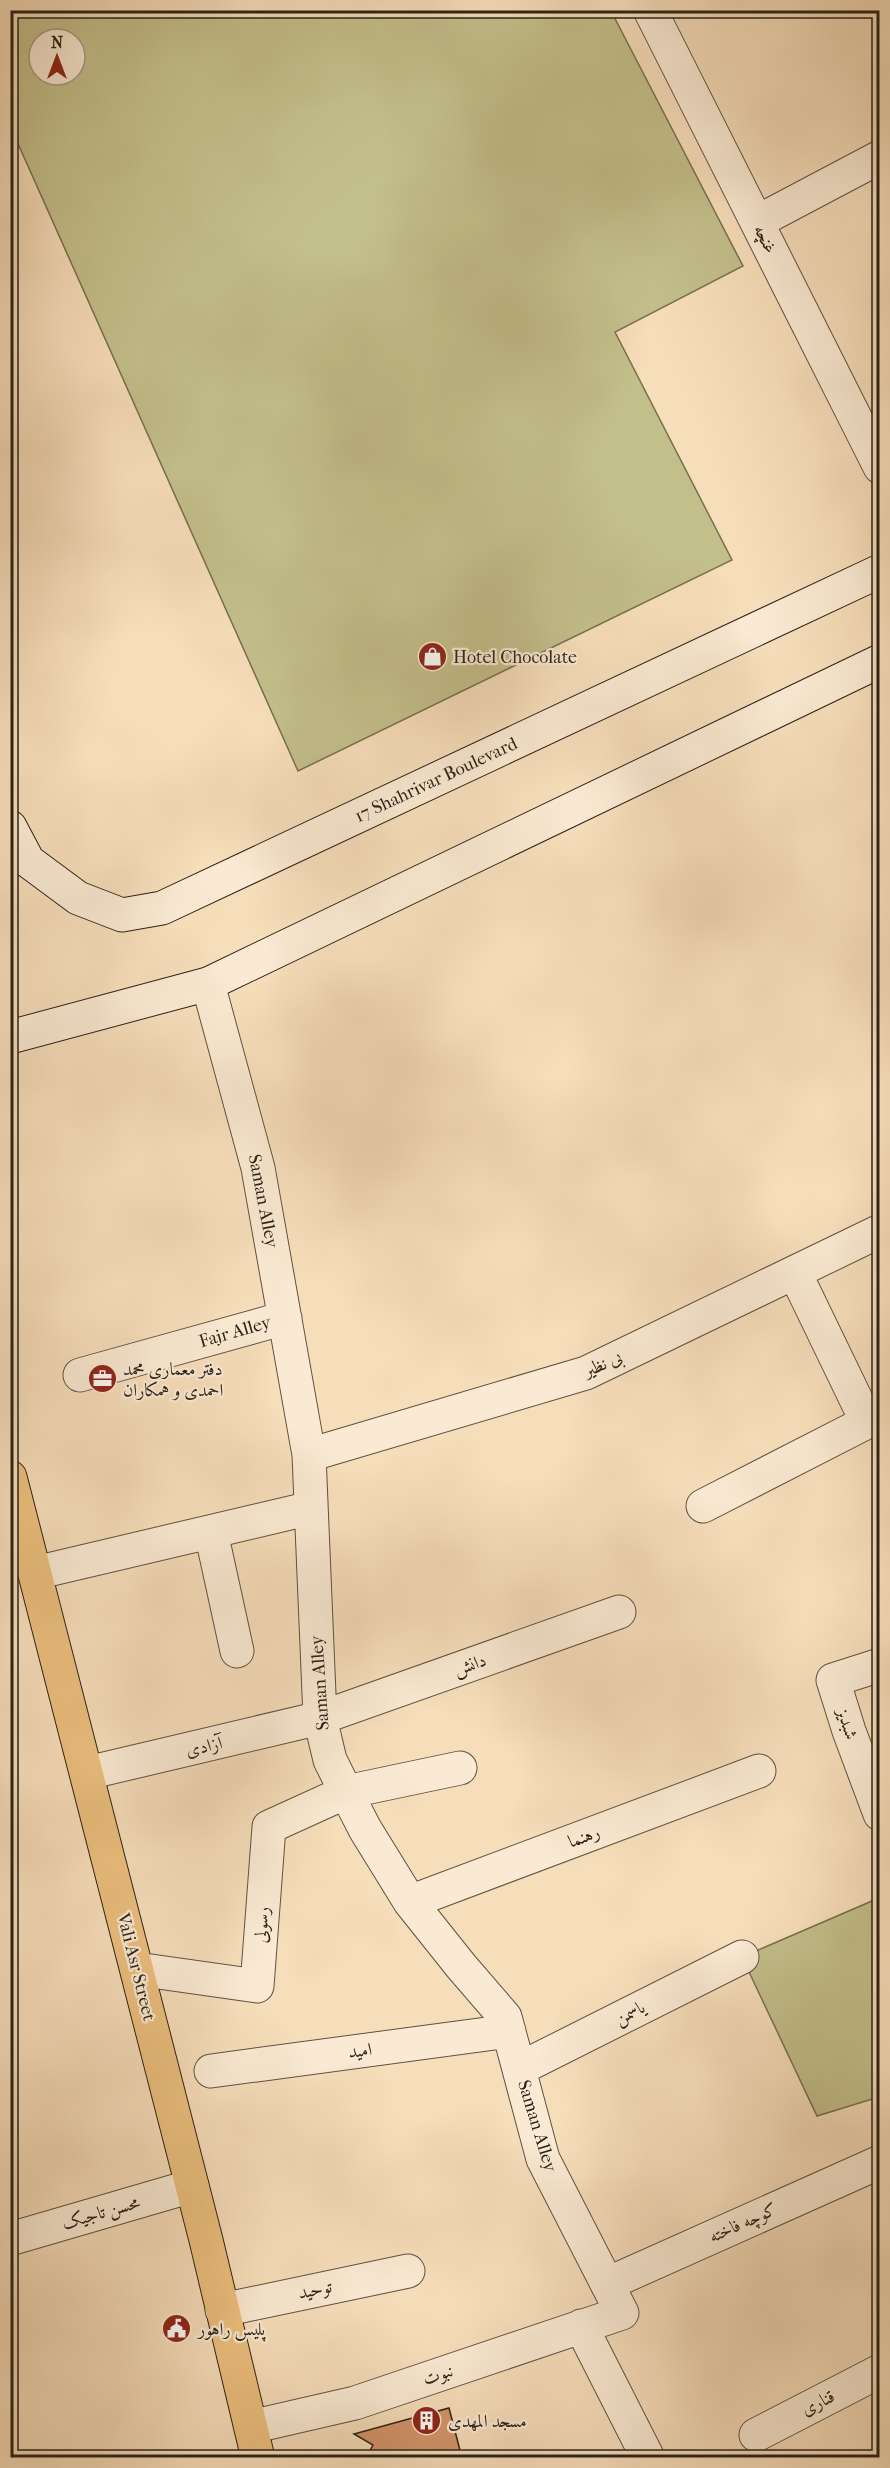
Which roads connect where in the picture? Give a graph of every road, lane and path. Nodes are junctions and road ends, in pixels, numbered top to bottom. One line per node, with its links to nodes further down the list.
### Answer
1 (650, 10): 3 (street, غنچه)
2 (879, 157): 3 (street)
3 (757, 222): 4 (street, غنچه)
4 (879, 467)
5 (879, 572): 7 (street, 17 Shahrivar Boulevard)
6 (879, 661): 8 (street)
7 (10, 827)
8 (208, 984): 9 (street); 12 (street, Saman Alley)
9 (10, 1037)
10 (879, 1231): 11 (street, بی نظیر)
11 (795, 1273): 14 (street, بی نظیر); 16 (street)
12 (285, 1318): 13 (street, Fajr Alley); 14 (street, Saman Alley)
13 (80, 1375)
14 (309, 1455): 17 (street, Saman Alley)
15 (10, 1477): 19 (main road, Vali Asr Street)
16 (704, 1506)
17 (311, 1508): 18 (street); 23 (street, Saman Alley)
18 (211, 1532): 19 (street); 21 (street)
19 (35, 1573): 26 (main road, Vali Asr Street)
20 (619, 1612): 23 (street, دانش)
21 (237, 1651)
22 (879, 1665): 28 (street, شبدیز)
23 (320, 1718): 26 (street, آزادی); 27 (street, Saman Alley)
24 (460, 1768): 27 (street)
25 (759, 1772): 29 (street, رهنما)
26 (87, 1773): 31 (main road, Vali Asr Street)
27 (346, 1792): 29 (street, Saman Alley); 31 (street, رسولی)
28 (879, 1814)
29 (410, 1902): 32 (street, Saman Alley)
30 (742, 1957): 33 (street, یاسمن)
31 (137, 1969): 36 (main road, Vali Asr Street)
32 (509, 2031): 33 (street, Saman Alley); 34 (street, امید)
33 (519, 2069): 39 (street, Saman Alley)
34 (211, 2071)
35 (879, 2162): 39 (street, کوچه فاخته)
36 (192, 2186): 37 (street, محسن تاجیک); 40 (main road, Vali Asr Street)
37 (10, 2239)
38 (408, 2271): 40 (street, توحید)
39 (607, 2284): 41 (street, Saman Alley)
40 (222, 2310): 45 (main road, Vali Asr Street)
41 (622, 2313): 42 (street, نبوت)
42 (581, 2326): 45 (street, نبوت); 46 (street)
43 (879, 2372): 44 (street, قناری)
44 (756, 2435)
45 (254, 2442)
46 (648, 2457)

